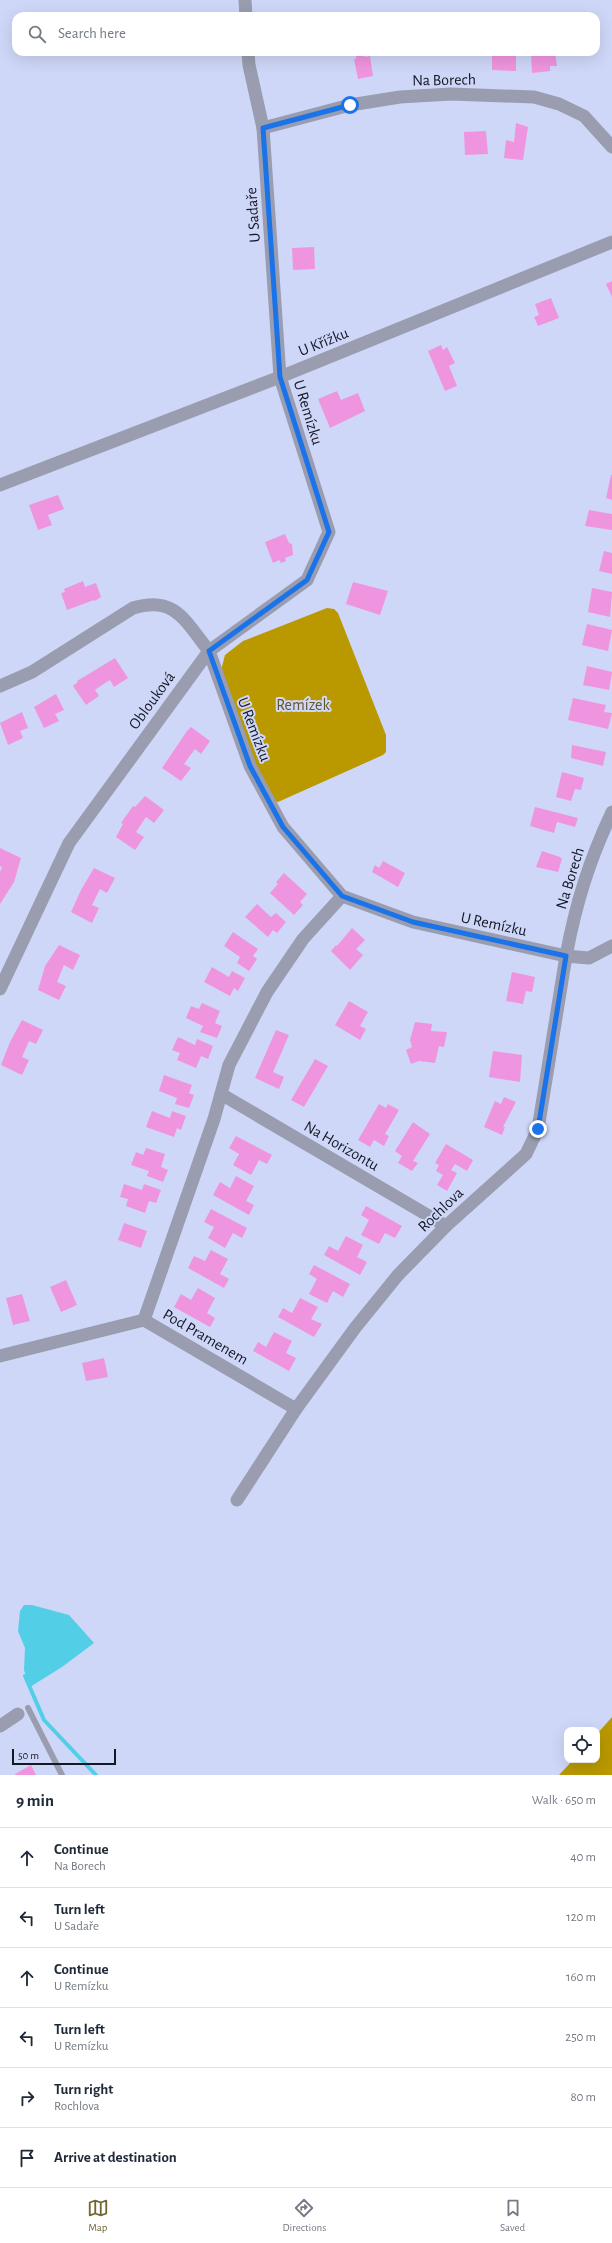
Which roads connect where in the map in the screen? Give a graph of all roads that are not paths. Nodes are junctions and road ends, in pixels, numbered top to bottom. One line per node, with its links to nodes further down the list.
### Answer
1 (245, 0): 2 (street)
2 (246, 12)
3 (248, 56): 4 (street, U Sadaře)
4 (263, 128): 5 (street, Na Borech); 7 (street, U Sadaře)
5 (612, 147)
6 (612, 242): 7 (street, U Křížku)
7 (280, 377): 8 (street, U Křížku); 9 (street, U Remízku)
8 (0, 485)
9 (209, 651): 10 (street); 12 (street, U Remízku); 15 (street, Oblouková)
10 (0, 686)
11 (612, 812): 14 (street, Na Borech)
12 (342, 896): 14 (street, U Remízku); 16 (street)
13 (612, 946): 14 (street)
14 (566, 956): 17 (street, Rochlova)
15 (0, 989)
16 (221, 1094): 17 (street, Na Horizontu); 18 (street)
17 (446, 1226): 20 (street, Rochlova)
18 (144, 1320): 19 (street, Pod Pramenem); 20 (street, Pod Pramenem)
19 (0, 1356)
20 (296, 1409): 21 (street, Rochlova)
21 (237, 1500)
22 (23, 1711): 23 (street); 24 (lane)
23 (0, 1726)
24 (62, 1775)

